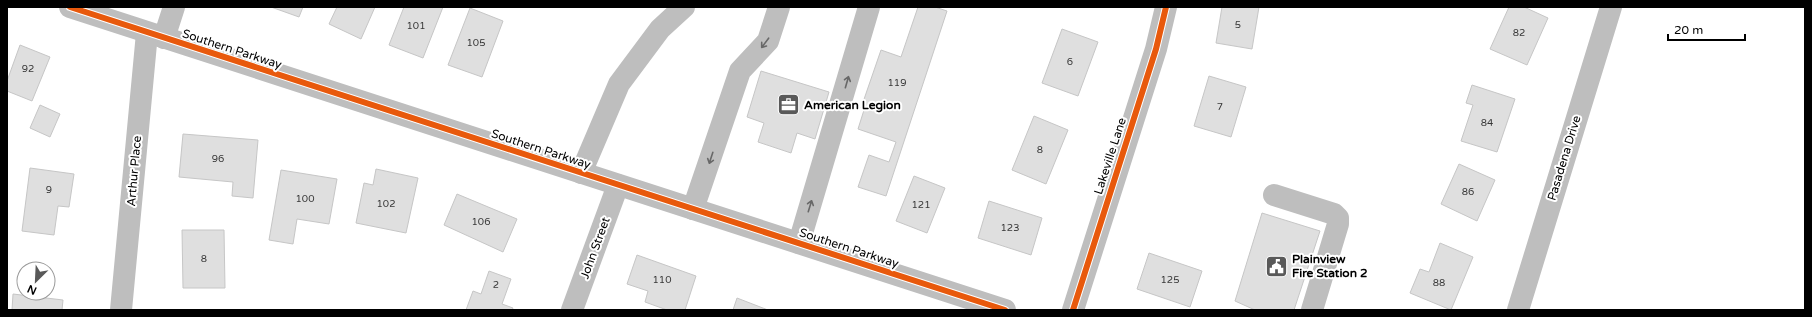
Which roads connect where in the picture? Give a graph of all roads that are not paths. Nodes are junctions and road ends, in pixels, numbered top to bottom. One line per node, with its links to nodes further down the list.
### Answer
1 (70, 7): 8 (street, Southern Parkway)
2 (174, 7): 8 (street, Arthur Place)
3 (684, 7): 9 (street)
4 (779, 7): 12 (street, one-way to 12)
5 (869, 7): 13 (street, one-way to 5)
6 (1166, 7): 17 (street, Lakeville Lane)
7 (1611, 7): 19 (street, Pasadena Drive)
8 (156, 35): 9 (street, Southern Parkway); 14 (street, Arthur Place)
9 (581, 173): 10 (street, Southern Parkway)
10 (618, 185): 12 (street, Southern Parkway); 15 (street, John Street)
11 (1274, 195): 18 (street)
12 (693, 210): 13 (street, Southern Parkway)
13 (799, 244): 16 (street, Southern Parkway)
14 (121, 310)
15 (572, 310)
16 (1005, 310)
17 (1072, 310)
18 (1312, 310)
19 (1518, 310)

